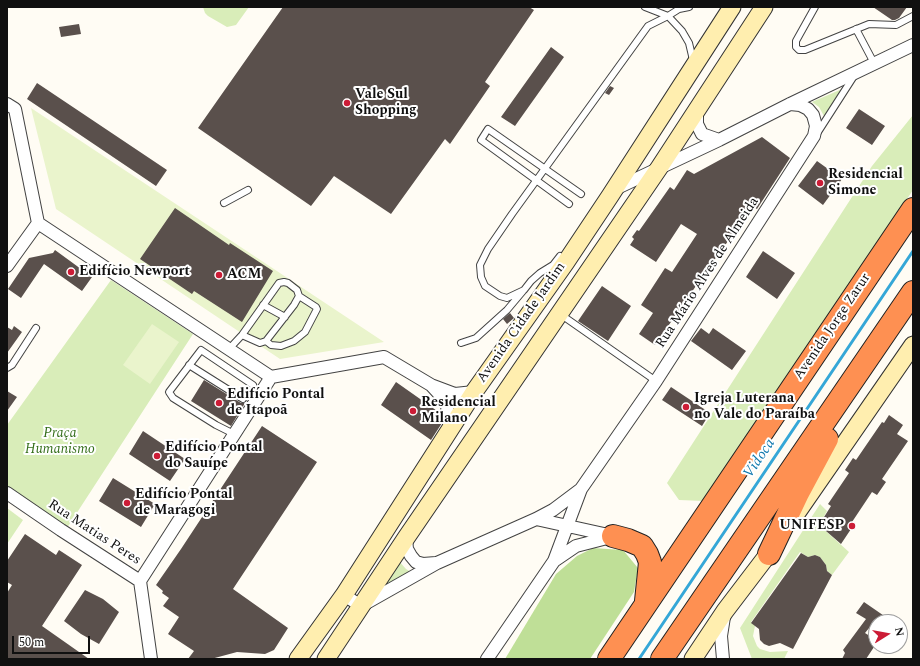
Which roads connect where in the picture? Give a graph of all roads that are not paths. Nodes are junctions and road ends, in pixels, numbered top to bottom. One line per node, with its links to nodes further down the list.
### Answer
1 (645, 7): 6 (lane)
2 (689, 7): 6 (lane)
3 (732, 7): 11 (main road, Avenida Cidade Jardim)
4 (764, 7): 15 (main road, Avenida Cidade Jardim)
5 (815, 7): 8 (lane)
6 (668, 16): 11 (lane); 19 (lane)
7 (913, 16): 8 (lane)
8 (856, 29): 10 (lane)
9 (913, 45): 10 (street)
10 (874, 63): 12 (street)
11 (694, 66): 22 (main road, Avenida Cidade Jardim)
12 (857, 71): 14 (street); 16 (lane, Rua Mário Alves de Almeida)
13 (7, 104): 27 (street)
14 (790, 104): 16 (street); 17 (street)
15 (697, 109): 17 (street); 18 (main road, Avenida Cidade Jardim)
16 (814, 136): 46 (street, Rua Mário Alves de Almeida)
17 (720, 140): 18 (street)
18 (659, 168): 22 (street); 35 (main road, Avenida Cidade Jardim)
19 (545, 169): 20 (lane); 20 (lane); 23 (lane)
20 (537, 181): 25 (lane); 31 (lane)
21 (248, 190): 24 (lane)
22 (612, 193): 28 (lane); 49 (main road, Avenida Cidade Jardim)
23 (581, 194)
24 (224, 203)
25 (569, 204)
26 (913, 209): 64 (highway, Avenida Jorge Zarur)
27 (38, 223): 30 (street); 42 (street)
28 (576, 235)
29 (562, 253): 31 (lane)
30 (7, 266)
31 (524, 290): 40 (lane)
32 (911, 295): 59 (highway); 72 (highway)
33 (298, 296): 34 (lane); 36 (lane); 39 (lane)
34 (262, 305): 36 (lane); 38 (lane)
35 (559, 313): 46 (lane); 58 (main road, Avenida Cidade Jardim)
36 (285, 317): 39 (lane)
37 (36, 328): 44 (lane)
38 (242, 335): 39 (lane); 42 (lane)
39 (266, 341)
40 (461, 343)
41 (913, 345): 59 (main road)
42 (229, 349): 45 (street)
43 (189, 365): 47 (lane); 50 (lane); 52 (lane)
44 (7, 368)
45 (271, 377): 48 (street); 52 (street)
46 (656, 381): 53 (street, Rua Mário Alves de Almeida)
47 (253, 385)
48 (431, 385): 49 (street); 51 (street)
49 (474, 392): 51 (main road, Avenida Cidade Jardim)
50 (243, 399)
51 (450, 428): 63 (main road, Avenida Cidade Jardim)
52 (234, 434): 62 (street)
53 (581, 489): 55 (street); 56 (street)
54 (7, 493): 62 (street, Rua Matias Peres)
55 (536, 519): 56 (street); 61 (street)
56 (568, 527): 57 (street); 60 (street)
57 (613, 536): 60 (street); 64 (highway)
58 (406, 538): 61 (street); 65 (main road, Avenida Cidade Jardim)
59 (769, 554): 66 (main road)
60 (554, 561): 70 (street)
61 (437, 563): 65 (street)
62 (140, 581): 67 (street, Rua Matias Peres)
63 (344, 594): 65 (street); 68 (main road, Avenida Cidade Jardim)
64 (646, 604): 71 (highway, Avenida Jorge Zarur)
65 (361, 606): 69 (main road, Avenida Cidade Jardim)
66 (725, 611): 73 (main road); 74 (street)
67 (151, 659)
68 (298, 659)
69 (326, 659)
70 (487, 659)
71 (609, 659)
72 (662, 659)
73 (693, 659)
74 (723, 659)

